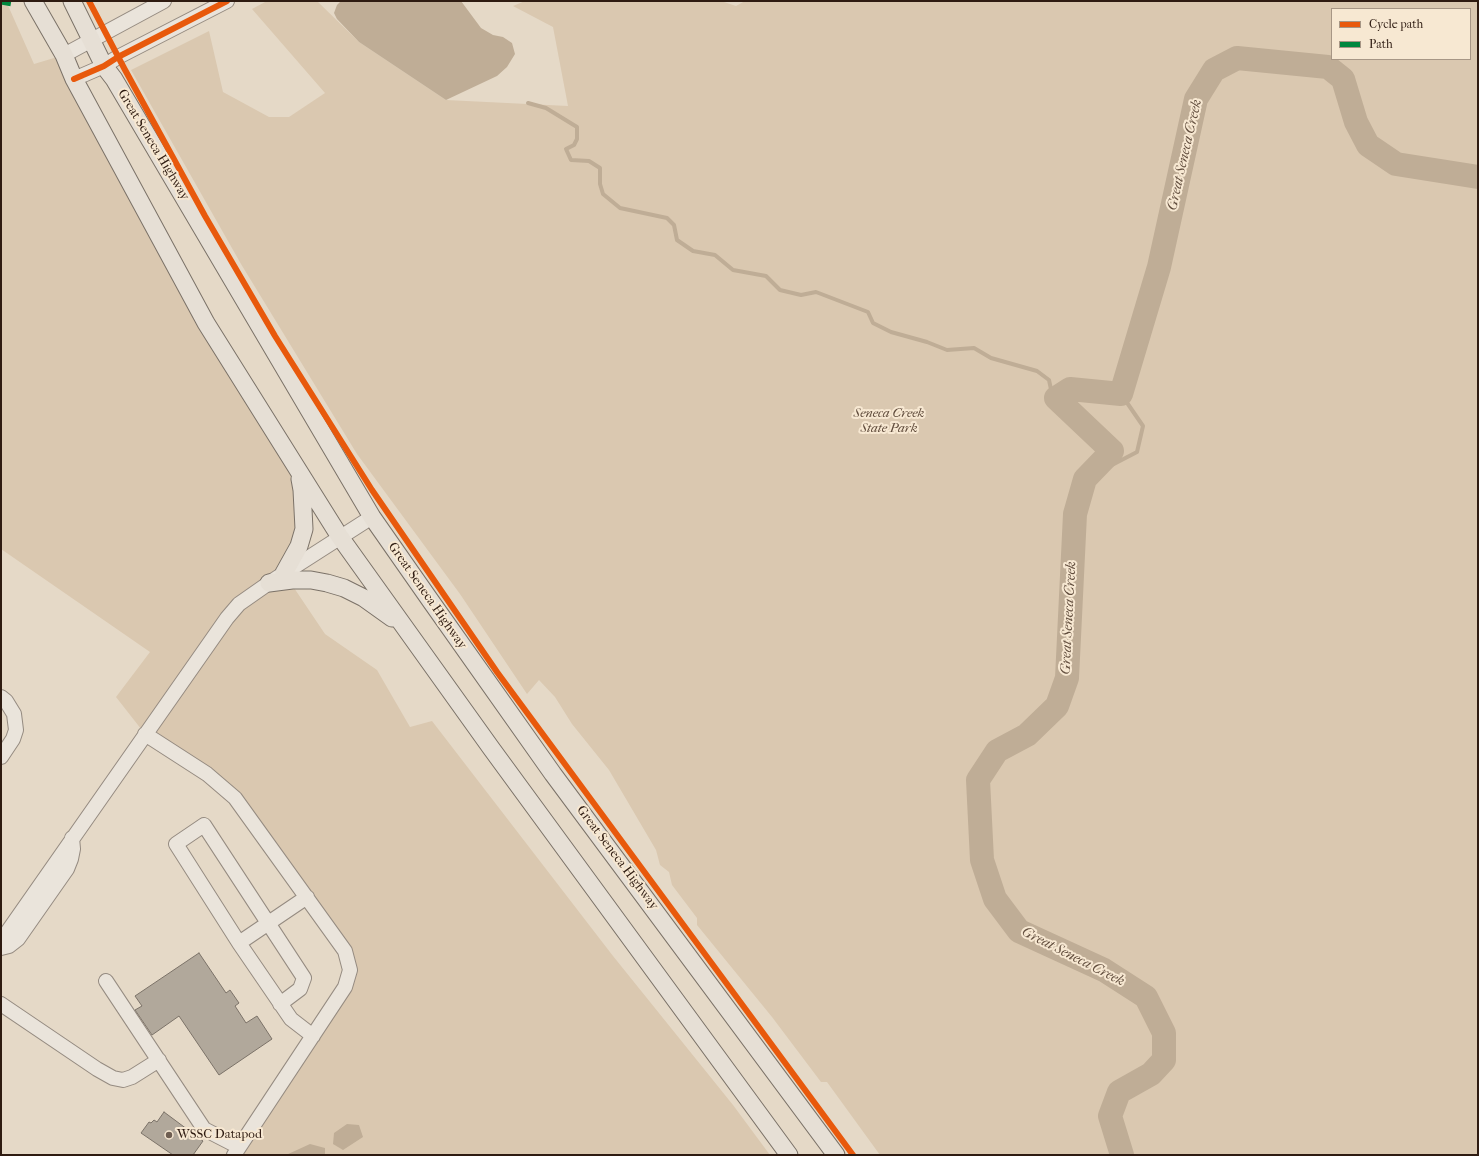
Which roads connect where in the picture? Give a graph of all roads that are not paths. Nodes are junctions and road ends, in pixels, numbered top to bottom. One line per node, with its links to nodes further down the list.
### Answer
1 (33, 1): 6 (main road)
2 (72, 1): 5 (main road, Great Seneca Highway)
3 (164, 1): 5 (street)
4 (227, 1): 7 (street)
5 (93, 40): 6 (street); 7 (main road, Great Seneca Highway)
6 (64, 55): 8 (main road)
7 (104, 66): 8 (street); 10 (main road, Great Seneca Highway)
8 (74, 78): 9 (main road)
9 (298, 471): 11 (main road); 12 (main road)
10 (372, 517): 11 (street); 31 (main road, Great Seneca Highway)
11 (340, 537): 12 (street); 14 (main road)
12 (284, 573): 13 (street)
13 (269, 583): 14 (main road); 16 (street)
14 (405, 627): 30 (main road)
15 (1, 697): 17 (street)
16 (145, 734): 18 (street); 19 (street)
17 (1, 757)
18 (72, 838): 21 (street); 23 (street)
19 (307, 897): 20 (street); 27 (street)
20 (268, 923): 22 (street); 22 (street); 26 (street)
21 (1, 941)
22 (239, 943): 26 (street)
23 (1, 948)
24 (106, 981): 28 (street)
25 (1, 1004): 28 (street)
26 (280, 1004): 27 (street)
27 (313, 1036): 29 (street)
28 (159, 1060): 29 (street)
29 (237, 1151)
30 (789, 1155)
31 (836, 1155)

